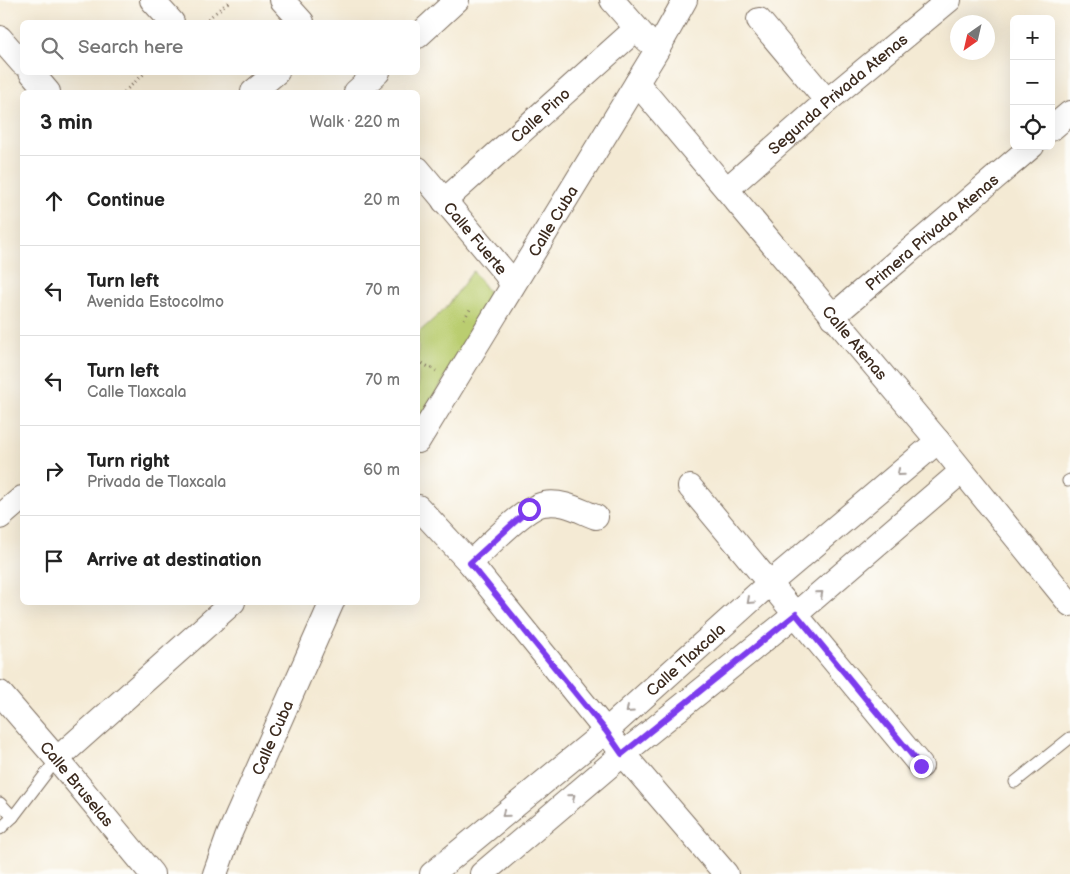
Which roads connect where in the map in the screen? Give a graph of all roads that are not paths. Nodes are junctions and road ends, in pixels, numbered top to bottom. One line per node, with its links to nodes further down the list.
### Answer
1 (152, 0): 7 (street)
2 (282, 0): 8 (street)
3 (456, 0): 11 (street)
4 (612, 0): 10 (street)
5 (685, 0): 13 (street, Calle Cuba)
6 (949, 0): 22 (street, Segunda Privada Atenas)
7 (170, 20)
8 (300, 20)
9 (759, 20): 22 (street)
10 (636, 29): 13 (street); 28 (street, Calle Pino)
11 (420, 34)
12 (0, 38): 14 (street)
13 (657, 50): 18 (street, Calle Cuba)
14 (20, 61)
15 (34, 75): 19 (street)
16 (273, 75): 20 (street)
17 (375, 75): 21 (street)
18 (637, 83): 27 (street, Calle Atenas); 29 (street, Calle Cuba)
19 (46, 90)
20 (255, 90)
21 (358, 90)
22 (827, 101): 27 (street, Segunda Privada Atenas)
23 (1070, 114): 24 (street)
24 (1055, 127)
25 (1027, 150): 30 (street, Primera Privada Atenas)
26 (420, 171): 28 (street, Calle Fuerte)
27 (727, 189): 30 (street, Calle Atenas)
28 (444, 201): 29 (street, Calle Fuerte)
29 (512, 284): 31 (street, Calle Cuba)
30 (832, 317): 32 (street, Calle Atenas)
31 (420, 438)
32 (938, 441): 33 (street, Calle Atenas); 40 (street, Calle Tlaxcala, one-way to 40)
33 (962, 471): 41 (street, Calle Atenas); 44 (street, Calle Tlaxcala, one-way to 33)
34 (690, 487): 40 (street)
35 (20, 500): 37 (street)
36 (420, 509): 39 (street)
37 (0, 517)
38 (596, 517): 39 (street)
39 (470, 563): 46 (street)
40 (770, 583): 44 (street); 46 (street, Calle Tlaxcala, one-way to 46)
41 (1070, 604)
42 (230, 605): 49 (street)
43 (331, 605): 56 (street, Calle Cuba)
44 (796, 614): 48 (street, Calle Tlaxcala); 50 (street)
45 (0, 693): 49 (street, Calle Bruselas)
46 (606, 731): 48 (street); 57 (street, Calle Tlaxcala, one-way to 57)
47 (1070, 738): 51 (lane)
48 (622, 754): 58 (street, Calle Tlaxcala, one-way to 48); 59 (street)
49 (57, 758): 53 (lane); 55 (street, Calle Bruselas)
50 (921, 766)
51 (1015, 782)
52 (0, 803): 53 (lane)
53 (13, 817): 54 (lane)
54 (0, 829)
55 (152, 874)
56 (215, 874)
57 (432, 874)
58 (482, 874)
59 (726, 874)

